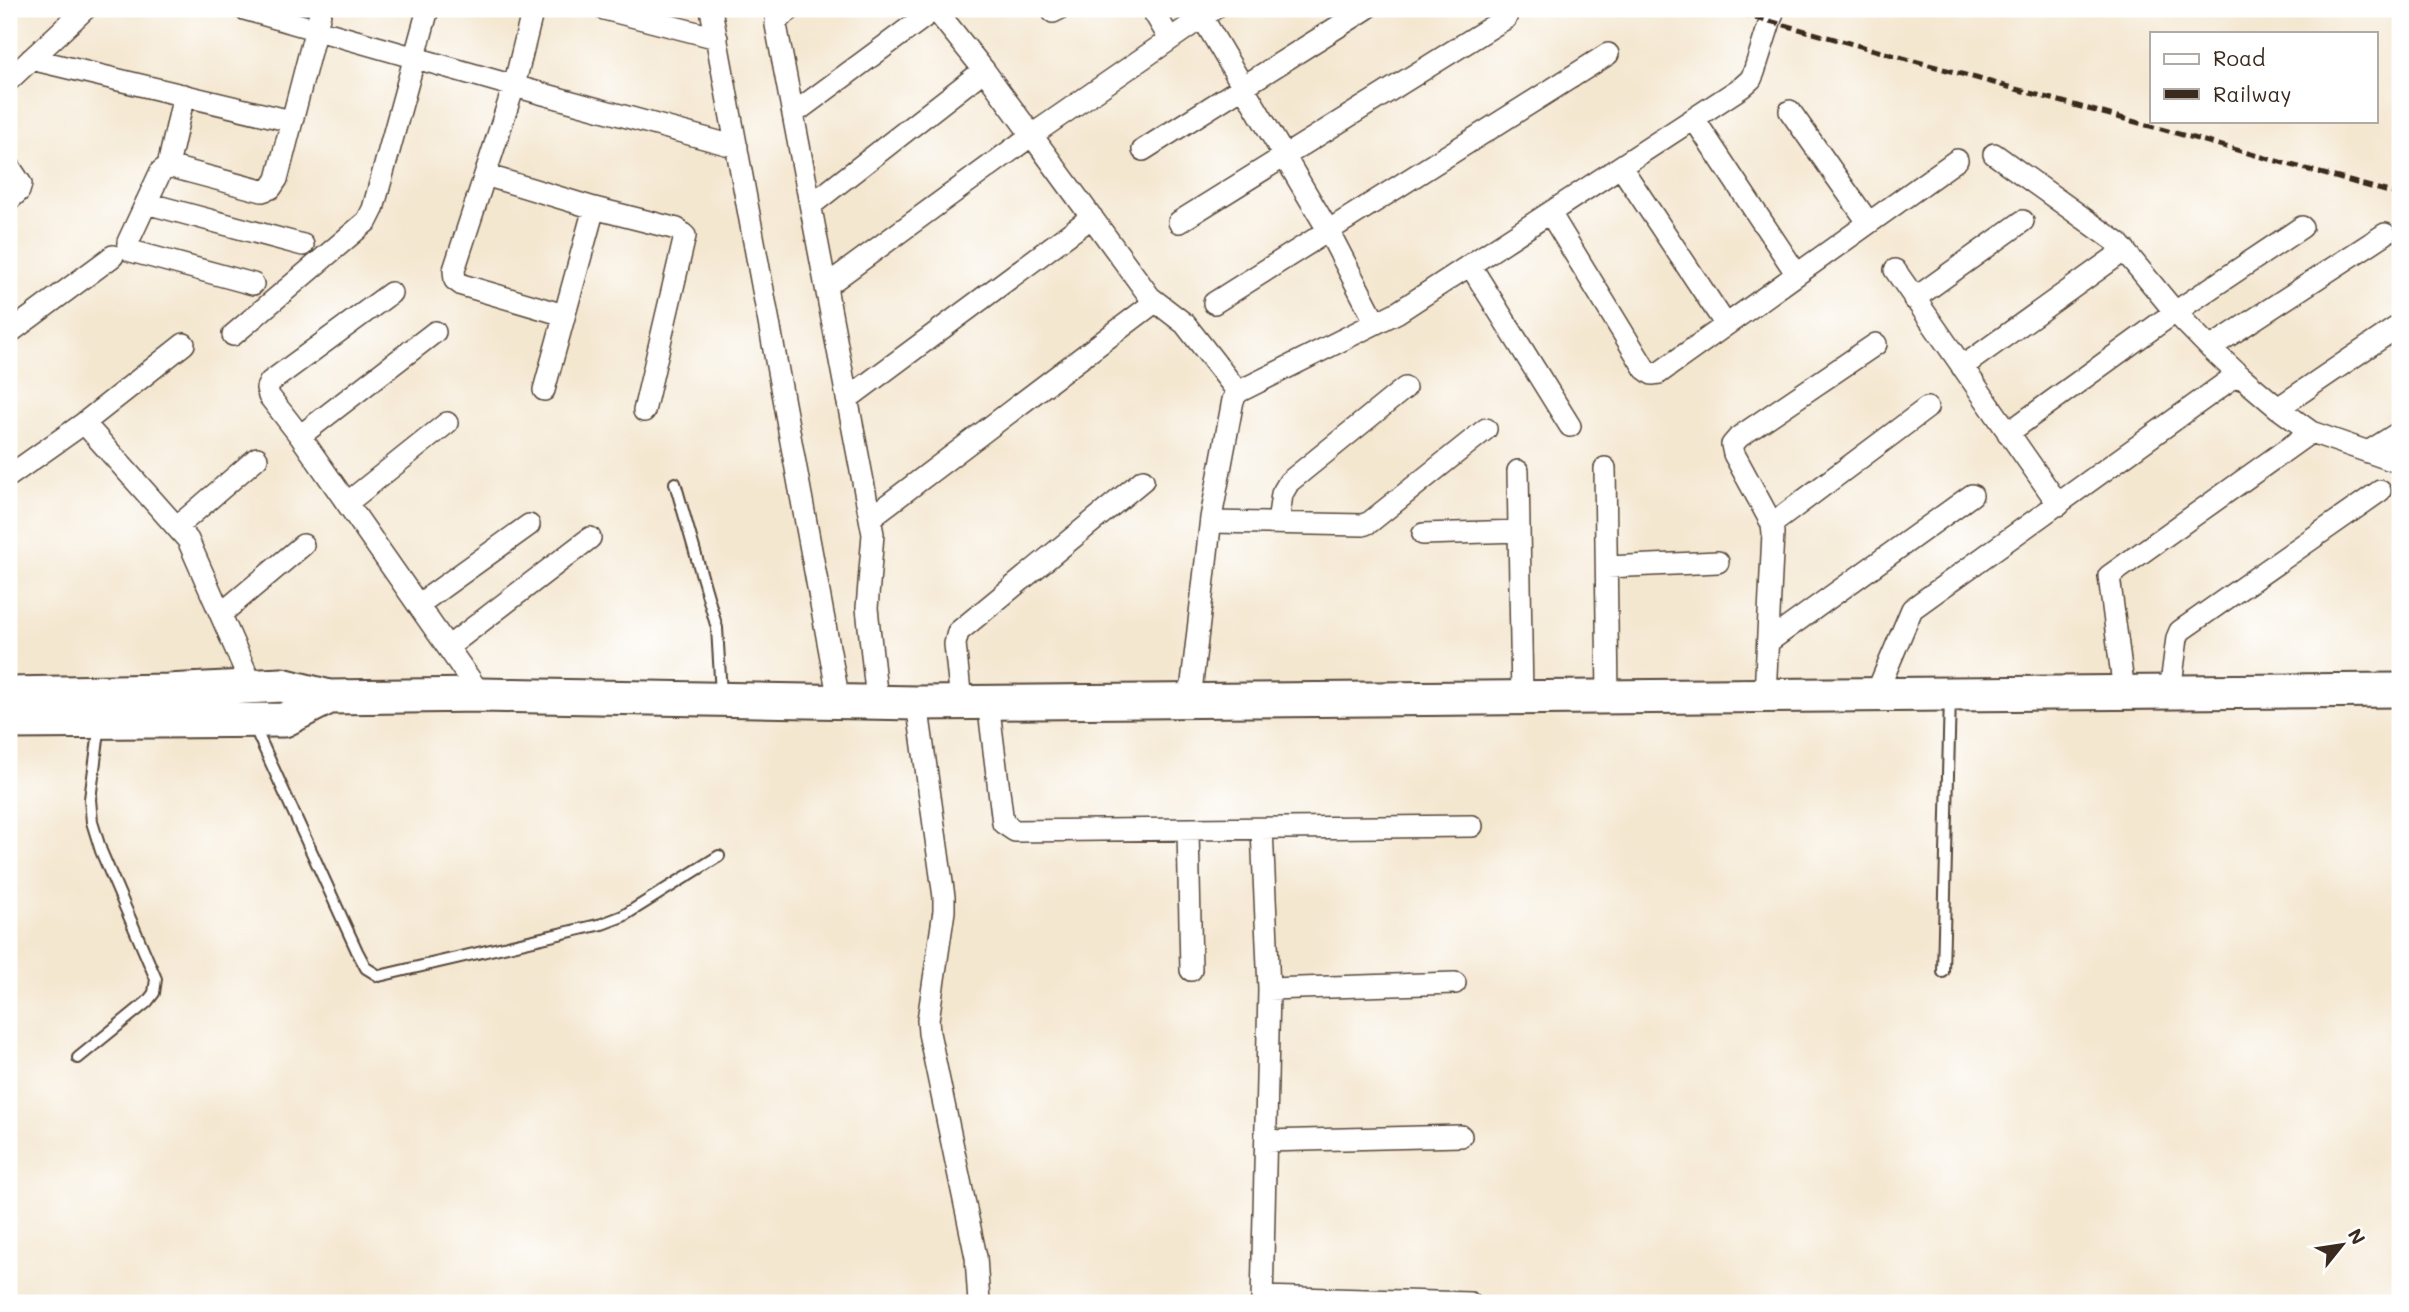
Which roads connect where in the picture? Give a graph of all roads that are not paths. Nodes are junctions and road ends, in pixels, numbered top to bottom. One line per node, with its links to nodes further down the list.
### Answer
1 (85, 9): 20 (street)
2 (244, 9): 15 (street)
3 (321, 9): 15 (street)
4 (428, 9): 19 (street)
5 (533, 9): 23 (street)
6 (604, 9): 16 (street)
7 (711, 9): 16 (street)
8 (790, 9): 27 (street)
9 (935, 9): 21 (street); 27 (street)
10 (1152, 9): 17 (street)
11 (1366, 9): 24 (street)
12 (1774, 9): 28 (street)
13 (1208, 13): 17 (street); 24 (street)
14 (1506, 18): 34 (street)
15 (314, 30): 19 (street); 29 (street)
16 (717, 38): 31 (street)
17 (1170, 39): 30 (street)
18 (1608, 54): 50 (street)
19 (414, 56): 23 (street); 71 (street)
20 (31, 59): 22 (street); 25 (street)
21 (984, 71): 30 (street); 42 (street)
22 (9, 80)
23 (514, 86): 31 (street); 39 (street)
24 (1243, 86): 32 (street); 34 (street)
25 (184, 95): 29 (street); 37 (street)
26 (1790, 111): 48 (street)
27 (793, 114): 42 (street)
28 (1693, 119): 38 (street); 57 (street)
29 (291, 121): 37 (street)
30 (1032, 135): 45 (street); 59 (street)
31 (737, 147): 134 (street)
32 (1143, 150)
33 (1994, 154): 53 (street)
34 (1284, 156): 47 (street); 50 (street)
35 (1957, 160): 48 (street)
36 (9, 166): 40 (street)
37 (168, 166): 41 (street)
38 (1621, 166): 44 (street); 67 (street)
39 (485, 175): 43 (street); 65 (street)
40 (9, 200)
41 (146, 203): 52 (street); 58 (street)
42 (811, 205): 59 (street)
43 (594, 208): 65 (street); 83 (street)
44 (1550, 213): 55 (street); 67 (street)
45 (1092, 217): 62 (street); 80 (street)
46 (2023, 221): 61 (street)
47 (1179, 222)
48 (1868, 222): 57 (street)
49 (2302, 227): 64 (street)
50 (1328, 230): 63 (street); 66 (street)
51 (2385, 234): 74 (street)
52 (303, 245)
53 (2125, 250): 64 (street); 75 (street)
54 (113, 256): 70 (street)
55 (1470, 265): 66 (street); 86 (street)
56 (1895, 270): 61 (street)
57 (1796, 273): 67 (street)
58 (253, 284)
59 (826, 286): 80 (street)
60 (391, 293): 91 (street)
61 (1914, 299): 75 (street)
62 (1155, 302): 79 (street); 104 (street)
63 (1214, 303)
64 (2175, 312): 74 (street); 90 (street)
65 (564, 315): 78 (street)
66 (1376, 323): 79 (street)
67 (1726, 325)
68 (2400, 325): 82 (street)
69 (435, 332): 91 (street)
70 (9, 333)
71 (233, 335)
72 (184, 344): 85 (street)
73 (1875, 345): 107 (street)
74 (2210, 348): 76 (street)
75 (1962, 367): 90 (street)
76 (2238, 374): 82 (street); 103 (street)
77 (1405, 388): 106 (street)
78 (544, 390)
79 (1238, 392): 105 (street)
80 (848, 399): 104 (street)
81 (1927, 408): 107 (street)
82 (2278, 408): 88 (street)
83 (644, 411)
84 (447, 422): 102 (street)
85 (84, 423): 97 (street); 109 (street)
86 (1570, 426)
87 (1486, 429): 106 (street)
88 (2311, 432): 92 (street); 122 (street)
89 (2400, 432): 92 (street)
90 (2008, 433): 103 (street)
91 (300, 436): 102 (street)
92 (2368, 452): 94 (street)
93 (257, 458): 109 (street)
94 (2400, 463)
95 (1605, 468): 115 (street)
96 (1518, 471): 110 (street)
97 (9, 476)
98 (1143, 480): 136 (street)
99 (675, 483): 132 (lane)
100 (2380, 491): 123 (street)
101 (1972, 495): 118 (street)
102 (347, 503): 116 (street)
103 (2059, 505): 125 (street)
104 (870, 518): 135 (street)
105 (1211, 522): 106 (street); 133 (street)
106 (1278, 523)
107 (1772, 524): 118 (street)
108 (529, 525): 116 (street)
109 (178, 526): 117 (street)
110 (1519, 531): 111 (street); 131 (street)
111 (1423, 534)
112 (590, 538): 119 (street)
113 (303, 545): 117 (street)
114 (1718, 562): 115 (street)
115 (1607, 567): 129 (street)
116 (418, 605): 119 (street)
117 (221, 614): 120 (street)
118 (1768, 642): 128 (street)
119 (448, 647): 127 (street)
120 (253, 686): 124 (main road); 130 (main road)
121 (2400, 690): 123 (main road)
122 (2124, 692): 123 (main road); 126 (main road)
123 (2169, 692)
124 (9, 694)
125 (1876, 694): 126 (main road); 128 (main road)
126 (1950, 694): 146 (lane)
127 (481, 695): 130 (main road); 132 (main road)
128 (1765, 695): 129 (main road)
129 (1608, 696): 131 (main road)
130 (329, 697): 138 (main road)
131 (1522, 697): 133 (main road)
132 (721, 699): 134 (main road)
133 (1189, 700): 136 (main road)
134 (839, 701): 135 (main road)
135 (877, 701): 137 (main road)
136 (974, 702): 137 (main road); 143 (street)
137 (917, 703): 154 (street)
138 (252, 720): 140 (main road); 144 (lane)
139 (9, 722): 140 (main road)
140 (100, 722): 149 (lane)
141 (1472, 826): 142 (street)
142 (1262, 829): 143 (street); 148 (street)
143 (1188, 830): 145 (street)
144 (719, 856)
145 (1191, 970)
146 (1943, 972)
147 (1455, 983): 148 (street)
148 (1269, 989): 151 (street)
149 (78, 1058)
150 (1461, 1136): 151 (street)
151 (1266, 1141): 152 (street)
152 (1262, 1300): 153 (street)
153 (1404, 1302): 155 (street)
154 (979, 1303)
155 (1470, 1303)

